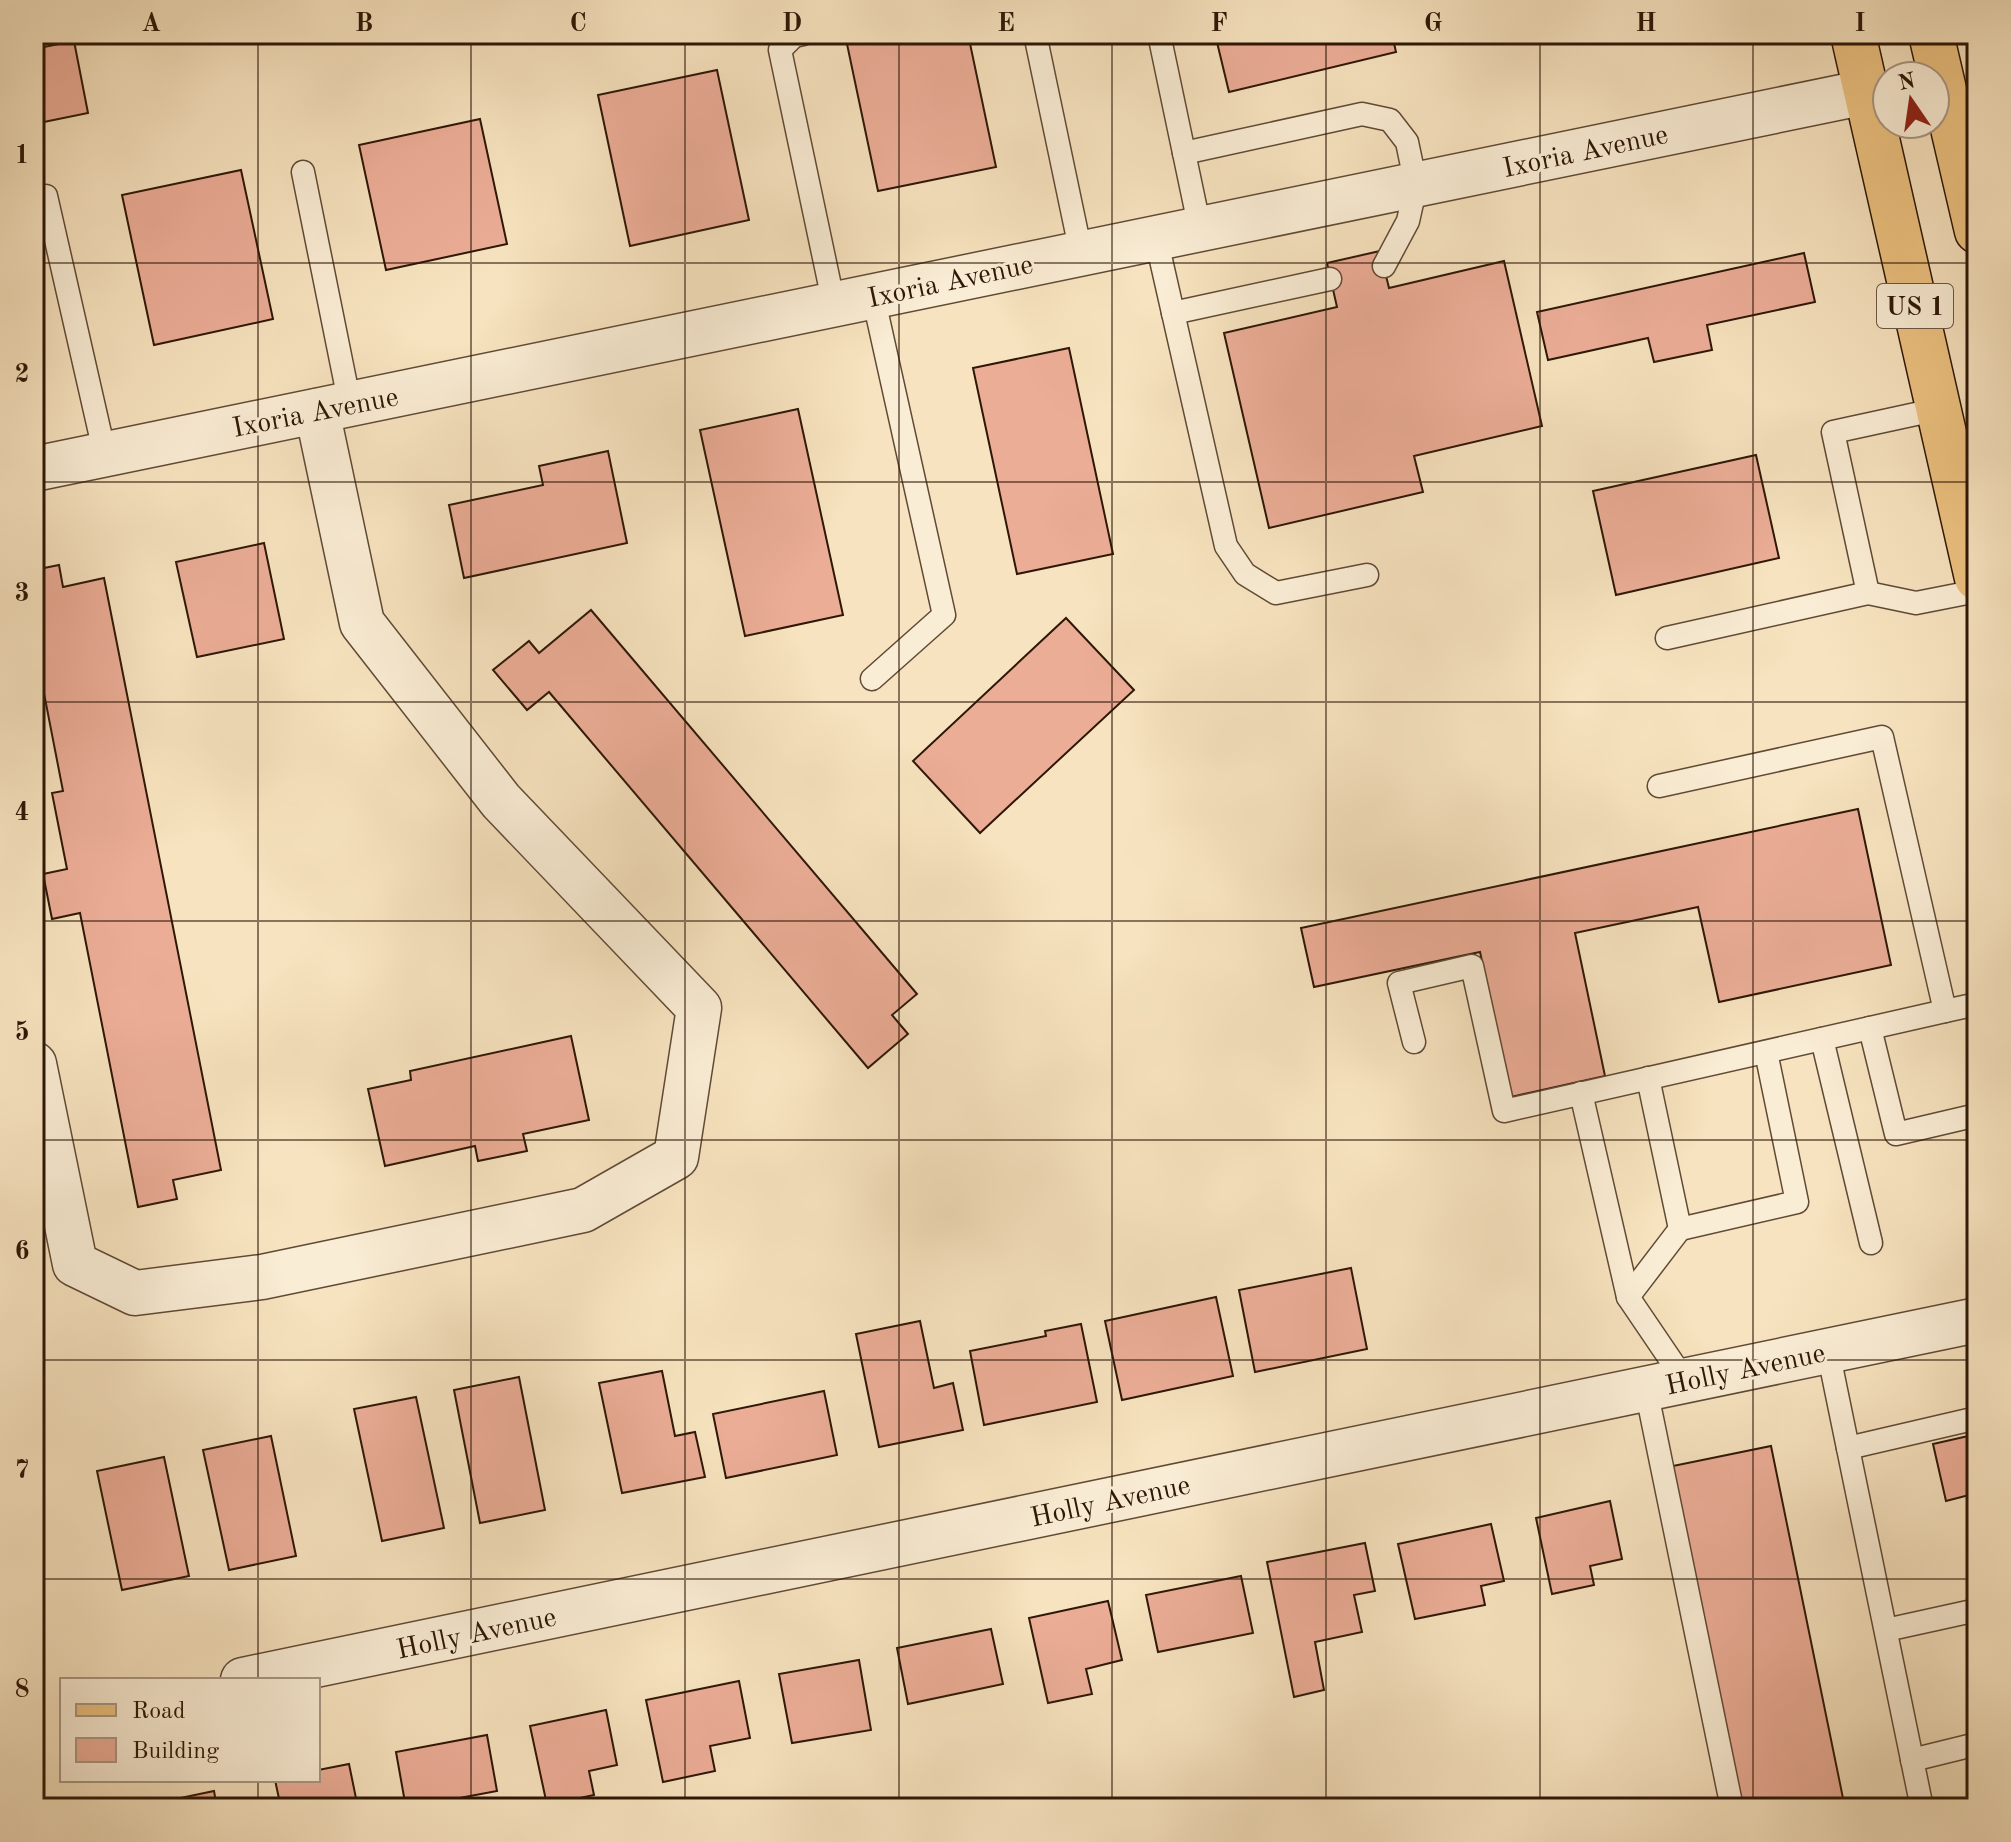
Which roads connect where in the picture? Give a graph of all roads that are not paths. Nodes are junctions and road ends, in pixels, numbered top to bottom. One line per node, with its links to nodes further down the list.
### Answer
1 (803, 34): 17 (lane)
2 (1035, 34): 14 (lane)
3 (1159, 34): 7 (lane)
4 (1853, 34): 6 (main road, US 1)
5 (1931, 34): 12 (main road)
6 (1866, 92): 9 (street, Ixoria Avenue); 20 (main road, US 1)
7 (1184, 153): 9 (lane); 11 (lane)
8 (303, 172): 19 (lane)
9 (1416, 185): 11 (street, Ixoria Avenue); 15 (lane)
10 (34, 199): 21 (lane)
11 (1200, 229): 13 (street, Ixoria Avenue)
12 (1977, 231)
13 (1156, 238): 14 (street, Ixoria Avenue); 18 (lane)
14 (1081, 253): 17 (street, Ixoria Avenue)
15 (1384, 266)
16 (1330, 279): 18 (lane)
17 (854, 300): 19 (street, Ixoria Avenue); 28 (lane)
18 (1173, 313): 23 (lane)
19 (333, 408): 21 (street, Ixoria Avenue); 36 (street)
20 (1939, 409): 24 (main road, US 1); 26 (lane)
21 (105, 455): 22 (street, Ixoria Avenue)
22 (34, 469)
23 (1367, 575)
24 (1977, 578)
25 (1977, 591): 26 (lane)
26 (1868, 593): 27 (lane)
27 (1667, 638)
28 (872, 679)
29 (1659, 786): 31 (lane)
30 (1977, 1004): 31 (lane)
31 (1945, 1011): 32 (lane)
32 (1870, 1028): 33 (lane); 39 (lane)
33 (1822, 1039): 35 (lane); 41 (lane)
34 (1414, 1042): 38 (lane)
35 (1766, 1052): 37 (lane); 40 (lane)
36 (34, 1064)
37 (1648, 1078): 38 (lane); 40 (lane)
38 (1581, 1093): 42 (lane)
39 (1977, 1115)
40 (1680, 1229): 42 (lane)
41 (1871, 1243)
42 (1628, 1297): 45 (lane)
43 (1977, 1320): 44 (street, Holly Avenue)
44 (1828, 1351): 45 (street, Holly Avenue); 47 (lane)
45 (1666, 1385): 50 (street, Holly Avenue); 53 (lane)
46 (1977, 1418): 47 (lane)
47 (1848, 1448): 49 (lane)
48 (1977, 1610): 49 (lane)
49 (1886, 1630): 52 (lane)
50 (253, 1678)
51 (1977, 1744): 52 (lane)
52 (1912, 1760): 54 (lane)
53 (1732, 1808)
54 (1922, 1808)

